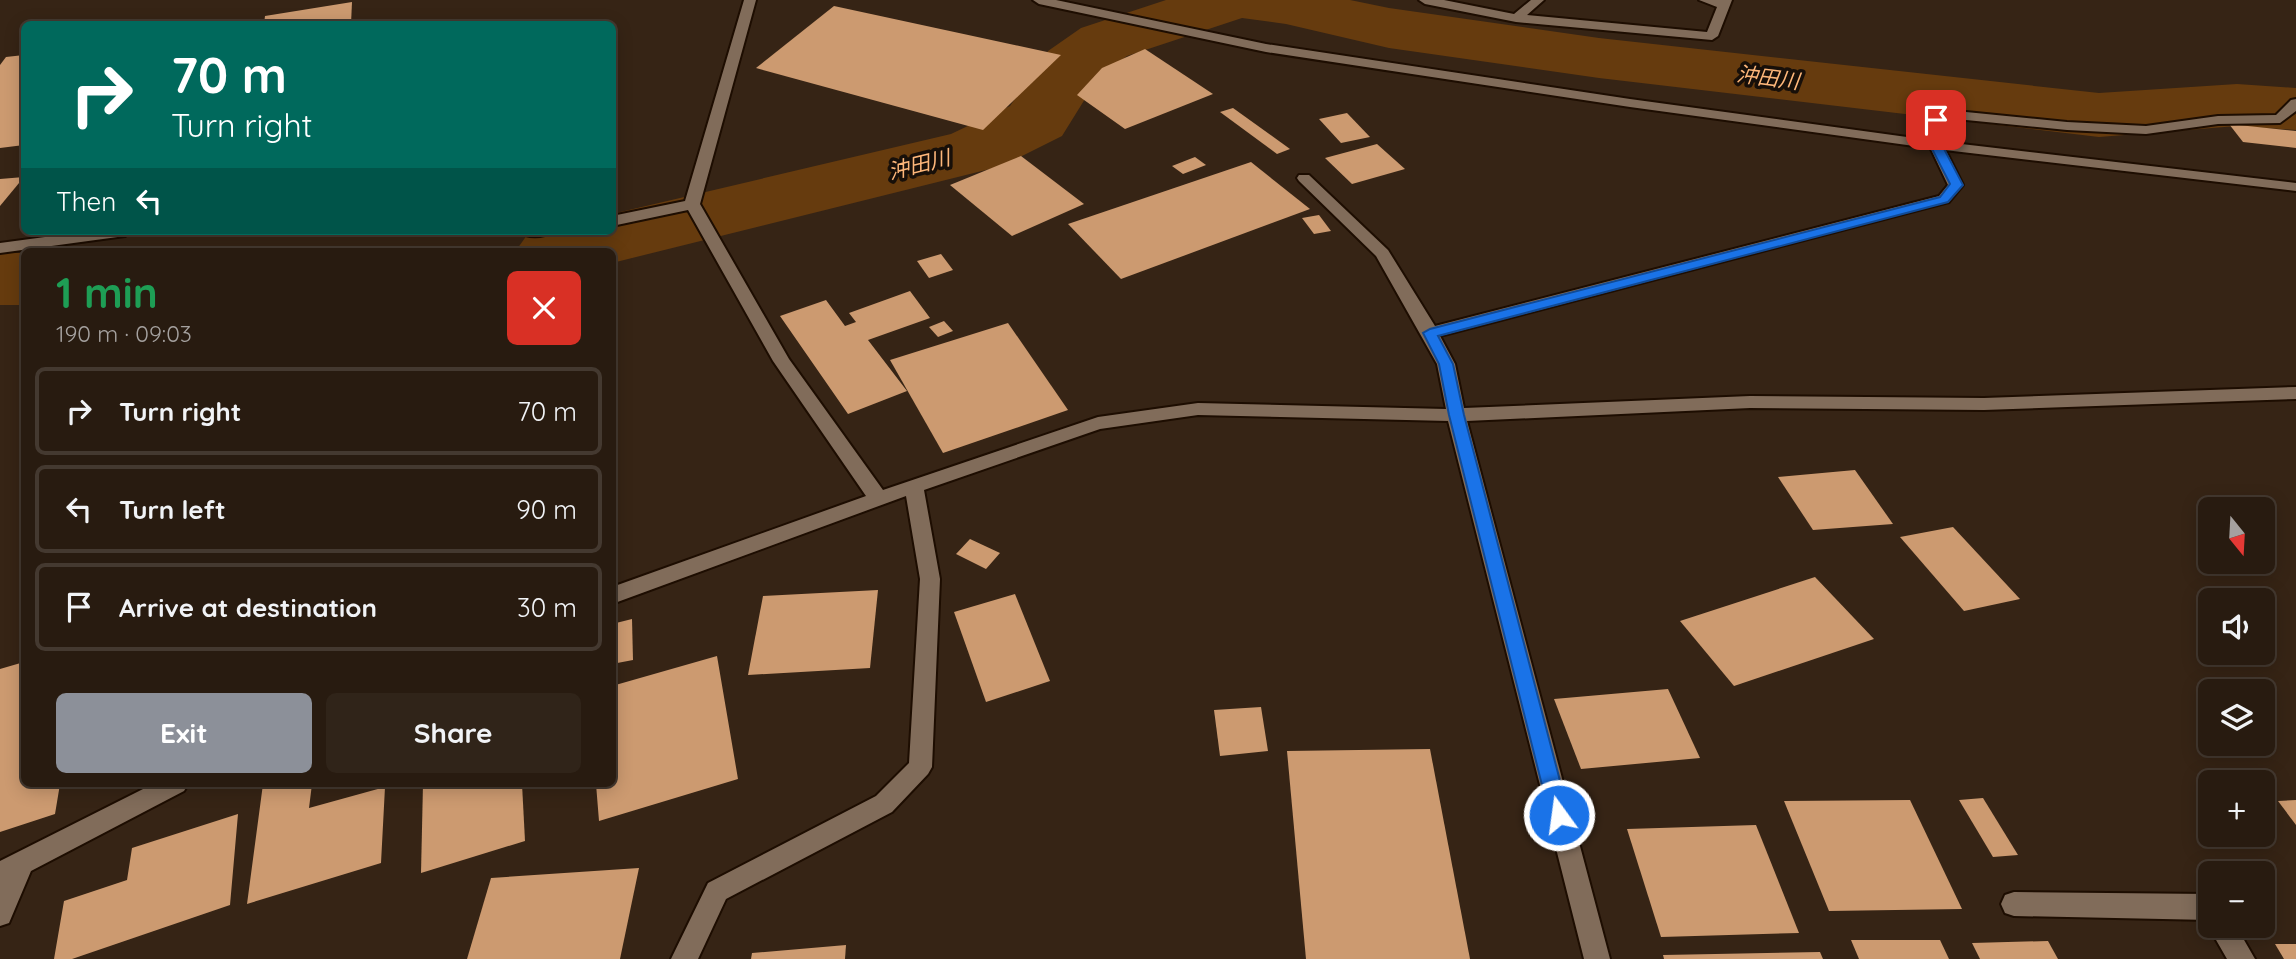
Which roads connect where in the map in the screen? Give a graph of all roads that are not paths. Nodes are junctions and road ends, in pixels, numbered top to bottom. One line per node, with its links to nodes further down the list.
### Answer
1 (750, 0): 12 (street)
2 (1425, 0): 7 (street)
3 (1538, 0): 7 (street)
4 (1705, 0): 6 (street)
5 (1049, 1): 9 (street)
6 (1725, 3): 7 (street)
7 (1516, 18)
8 (2296, 103): 9 (street)
9 (1936, 145): 11 (street); 16 (street)
10 (1304, 178): 16 (street)
11 (2296, 187)
12 (692, 204): 13 (street); 20 (street)
13 (616, 220)
14 (96, 235): 15 (street)
15 (0, 248)
16 (1430, 333): 18 (street)
17 (2296, 393): 18 (street)
18 (1456, 415): 19 (street); 29 (street)
19 (914, 486): 20 (street); 28 (street)
20 (879, 499): 21 (street)
21 (616, 595)
22 (170, 787): 23 (street)
23 (11, 868): 26 (street)
24 (2014, 904): 25 (street)
25 (2198, 906)
26 (0, 914)
27 (2229, 938): 30 (street)
28 (684, 959)
29 (1597, 959)
30 (2242, 959)

